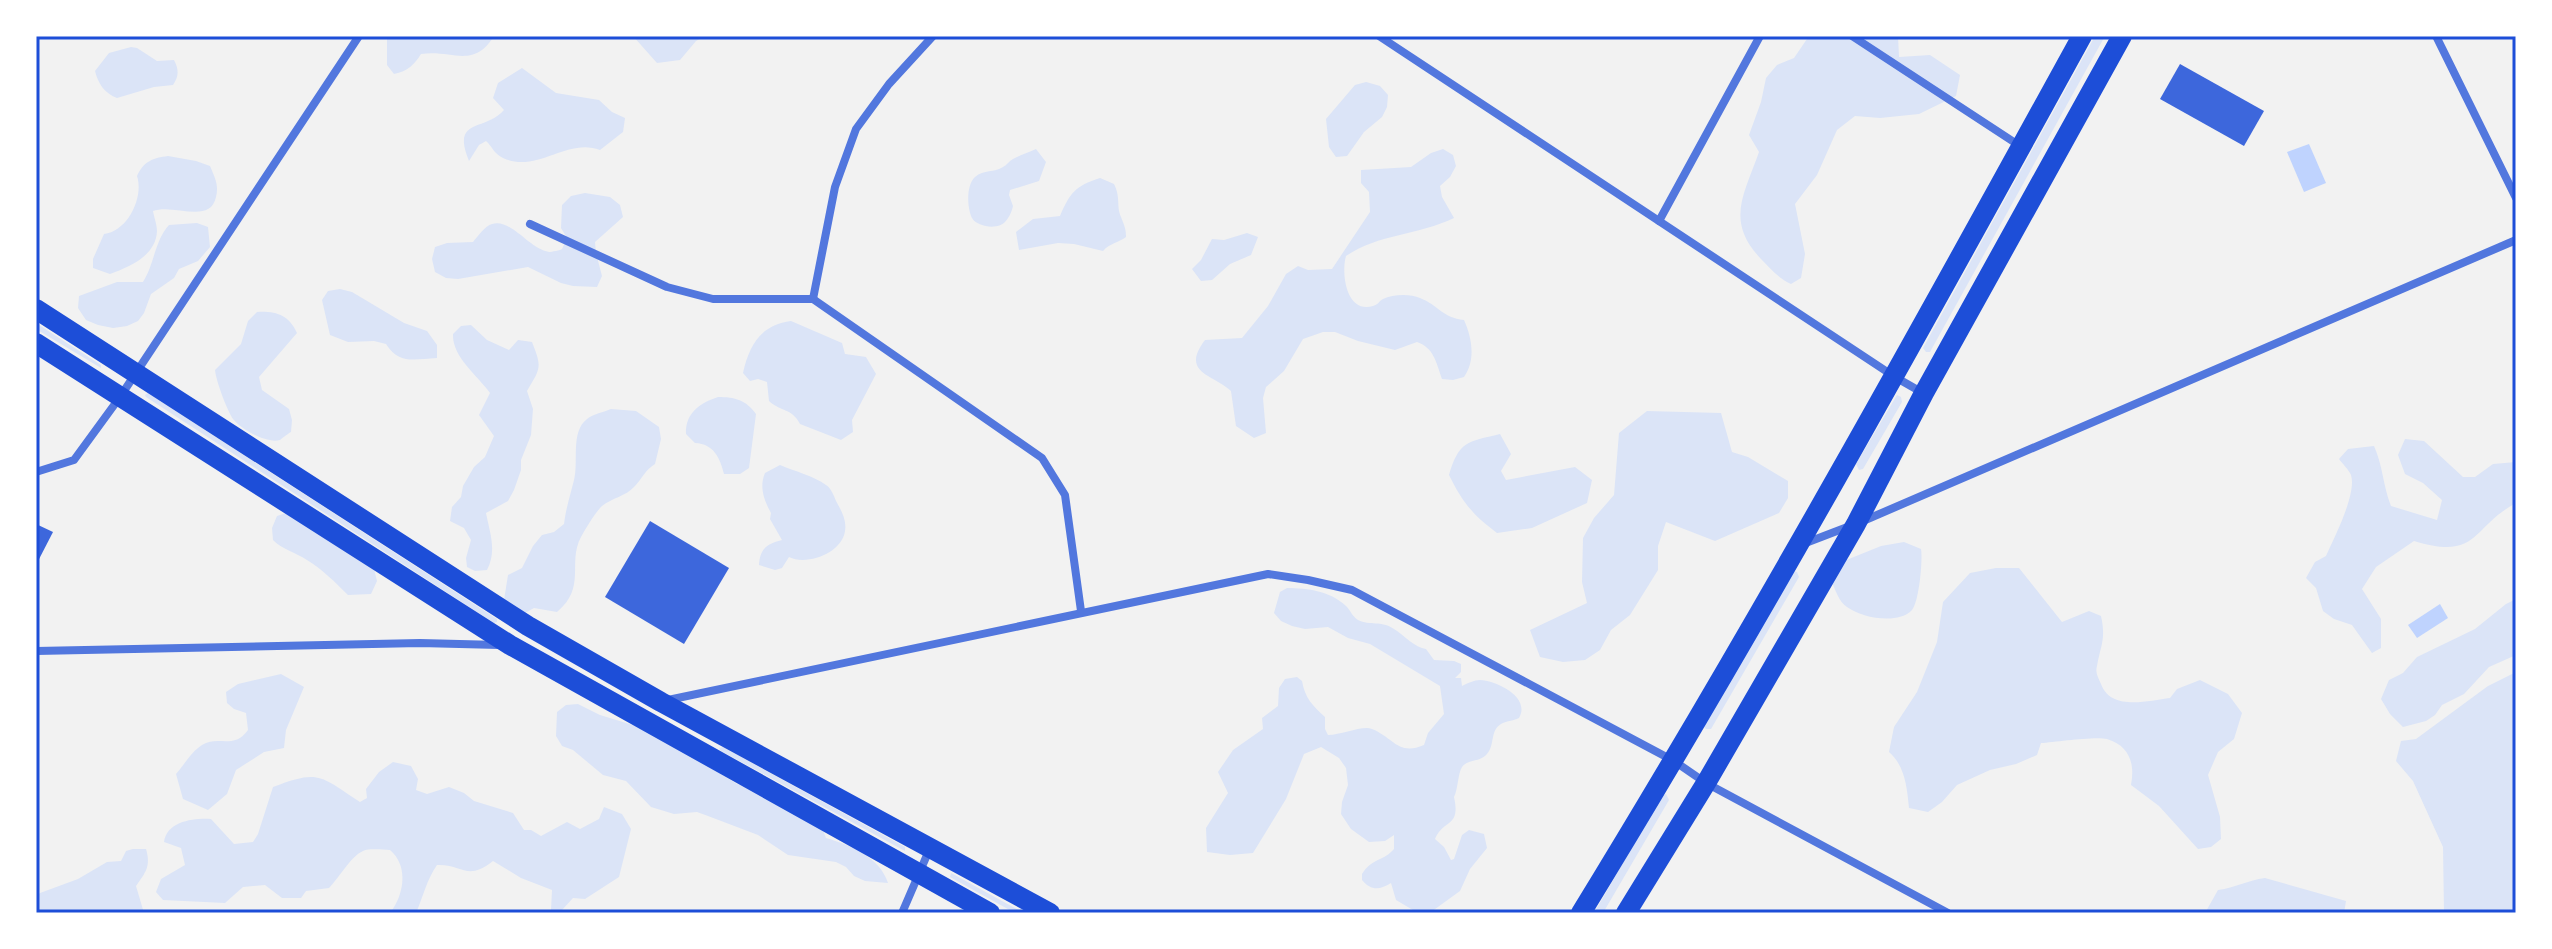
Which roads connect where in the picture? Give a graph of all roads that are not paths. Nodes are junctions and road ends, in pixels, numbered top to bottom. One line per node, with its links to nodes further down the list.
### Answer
1 (359, 36): 17 (street)
2 (933, 36): 14 (street)
3 (1379, 36): 11 (street)
4 (1760, 36): 11 (street)
5 (1852, 36): 9 (street)
6 (2082, 36): 9 (main road)
7 (2122, 36): 19 (main road)
8 (2436, 36): 10 (street)
9 (2021, 146): 18 (main road)
10 (2516, 198)
11 (1659, 221): 18 (street)
12 (530, 224): 14 (street)
13 (2516, 240): 22 (street)
14 (813, 299): 24 (street)
15 (36, 309): 17 (main road)
16 (36, 343): 20 (main road)
17 (135, 373): 20 (street); 25 (main road)
18 (1895, 377): 19 (street); 23 (main road)
19 (1924, 393): 22 (main road)
20 (120, 397): 21 (street); 26 (main road)
21 (36, 472)
22 (1856, 524): 23 (street); 30 (main road)
23 (1798, 546): 29 (main road)
24 (1081, 611): 28 (street); 29 (street)
25 (528, 626): 26 (street); 28 (main road)
26 (510, 645): 27 (street); 32 (main road)
27 (36, 651)
28 (655, 703): 31 (main road)
29 (1674, 761): 30 (street); 36 (main road)
30 (1706, 783): 37 (main road); 38 (street)
31 (931, 847): 32 (street); 35 (main road)
32 (920, 874): 33 (street); 34 (main road)
33 (902, 913)
34 (990, 913)
35 (1050, 913)
36 (1581, 913)
37 (1626, 913)
38 (1948, 913)

